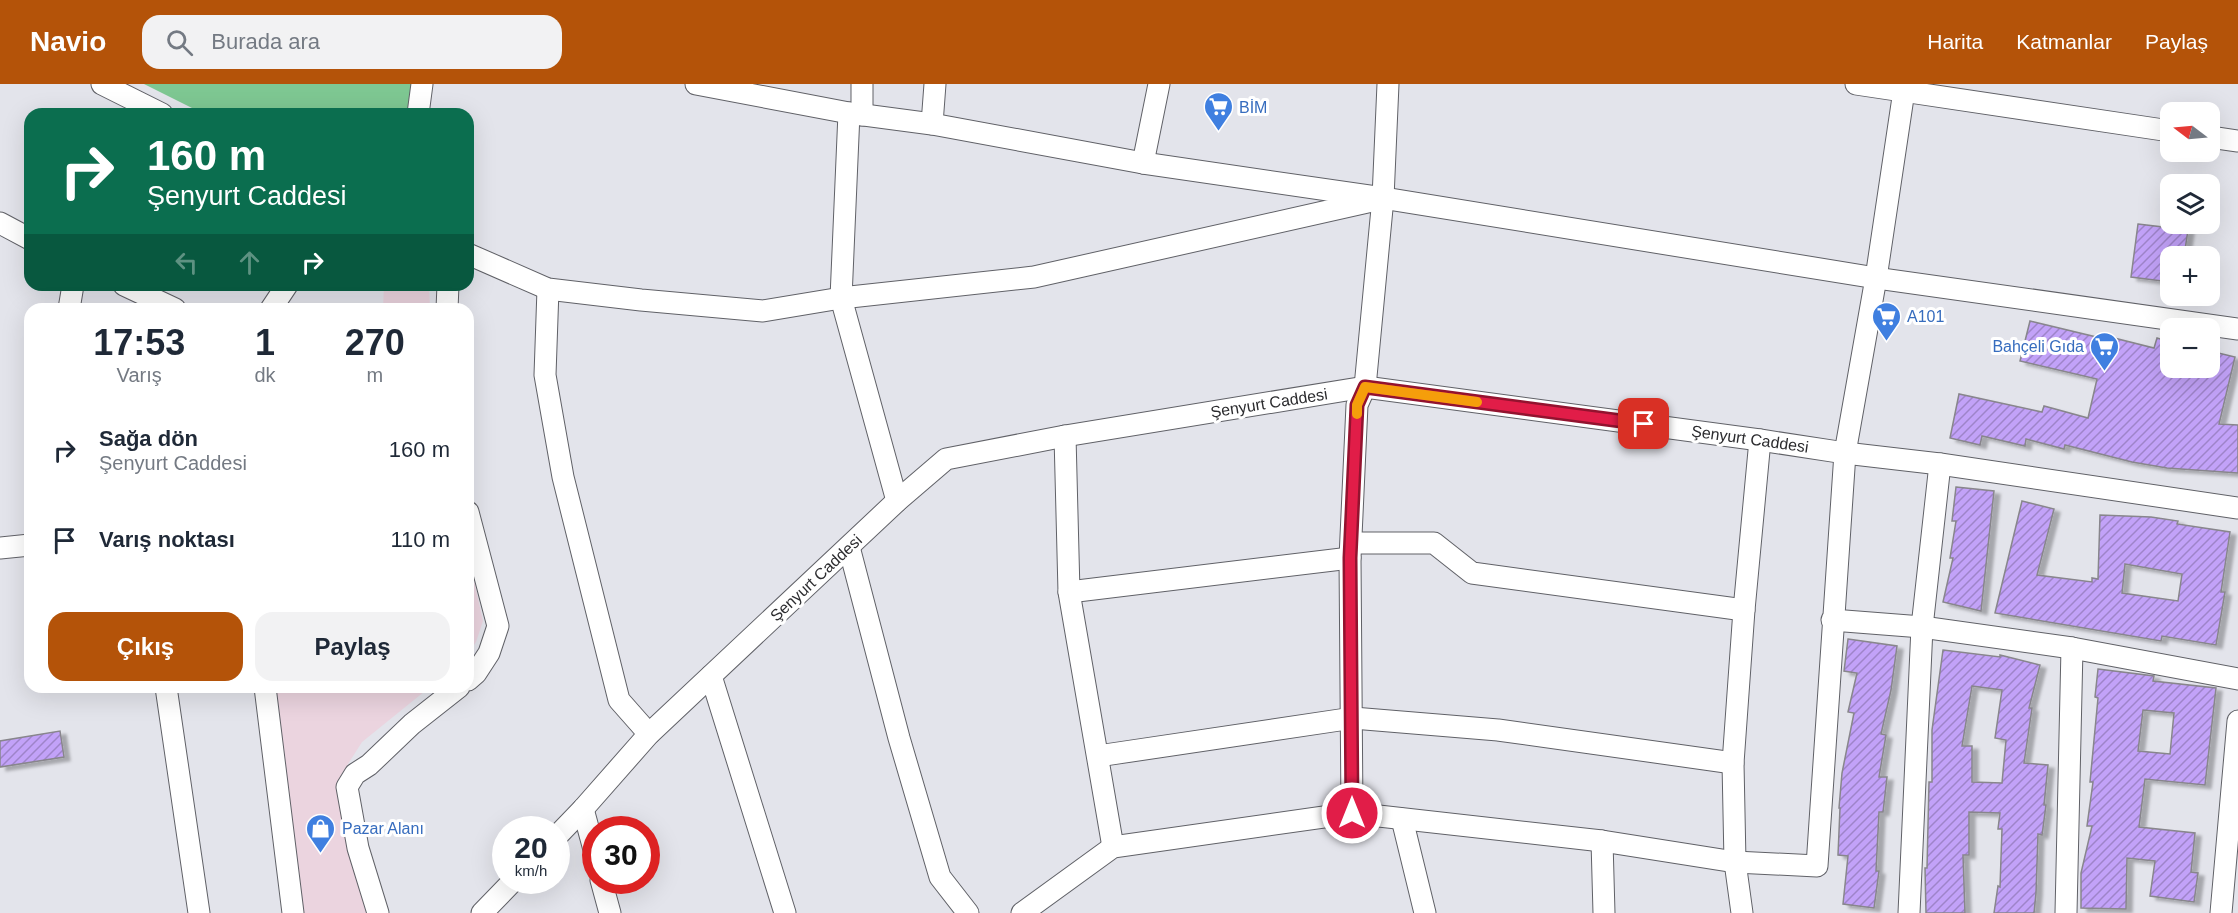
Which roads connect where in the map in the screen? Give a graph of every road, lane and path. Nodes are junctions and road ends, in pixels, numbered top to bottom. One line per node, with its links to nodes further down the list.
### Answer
1 (102, 84): 10 (street)
2 (422, 84): 11 (street)
3 (696, 84): 12 (street)
4 (862, 84): 12 (street)
5 (935, 84): 13 (street)
6 (1159, 84): 17 (street)
7 (1388, 84): 18 (street)
8 (1856, 84): 9 (street)
9 (1905, 88): 14 (street); 22 (street)
10 (150, 108)
11 (419, 108)
12 (856, 114): 13 (street); 25 (street)
13 (932, 124): 17 (street)
14 (2160, 129)
15 (2220, 138): 16 (street)
16 (2238, 141)
17 (1143, 163): 18 (street)
18 (1383, 198): 22 (street); 25 (street); 28 (street)
19 (0, 223): 20 (street)
20 (24, 235)
21 (474, 257): 23 (street)
22 (1876, 278): 27 (street); 31 (street)
23 (548, 289): 25 (street); 53 (street)
24 (137, 291): 26 (street)
25 (841, 298): 33 (street)
26 (162, 303)
27 (2238, 329)
28 (1365, 387): 29 (street, Şenyurt Caddesi); 30 (street, Şenyurt Caddesi); 39 (street)
29 (1065, 436): 33 (street, Şenyurt Caddesi); 40 (street)
30 (1760, 440): 31 (street, Şenyurt Caddesi); 41 (street)
31 (1845, 453): 32 (street, Şenyurt Caddesi); 42 (street)
32 (1940, 464): 34 (street, Şenyurt Caddesi); 43 (street)
33 (897, 501): 37 (street, Şenyurt Caddesi)
34 (2238, 508)
35 (474, 535): 45 (street)
36 (24, 546): 38 (street)
37 (849, 547): 46 (street, Şenyurt Caddesi); 72 (street)
38 (0, 548)
39 (1351, 550): 40 (street); 41 (street); 51 (street)
40 (1069, 592): 54 (street)
41 (1744, 610): 55 (street)
42 (1832, 620): 43 (street); 63 (street)
43 (1922, 627): 44 (street); 77 (street)
44 (2072, 648): 47 (street); 78 (street)
45 (474, 675)
46 (711, 676): 53 (street, Şenyurt Caddesi); 71 (street)
47 (2238, 679)
48 (167, 693): 66 (street)
49 (266, 693): 67 (street)
50 (451, 693): 68 (street)
51 (1353, 718): 54 (street); 55 (street); 57 (street)
52 (2238, 722): 79 (street)
53 (649, 734): 56 (street, Şenyurt Caddesi)
54 (1098, 756): 62 (street)
55 (1733, 763): 63 (street)
56 (583, 809): 58 (street); 60 (street, Şenyurt Caddesi)
57 (1352, 813): 59 (street); 62 (street)
58 (585, 816)
59 (1402, 819): 61 (street); 74 (street)
60 (570, 822)
61 (1602, 841): 63 (street); 75 (street)
62 (1113, 847): 73 (street)
63 (1735, 862): 76 (street)
64 (500, 894): 69 (street)
65 (605, 894): 70 (street)
66 (199, 913)
67 (293, 913)
68 (378, 913)
69 (482, 913)
70 (610, 913)
71 (785, 913)
72 (968, 913)
73 (1022, 913)
74 (1425, 913)
75 (1604, 913)
76 (1742, 913)
77 (1909, 913)
78 (2066, 913)
79 (2221, 913)

